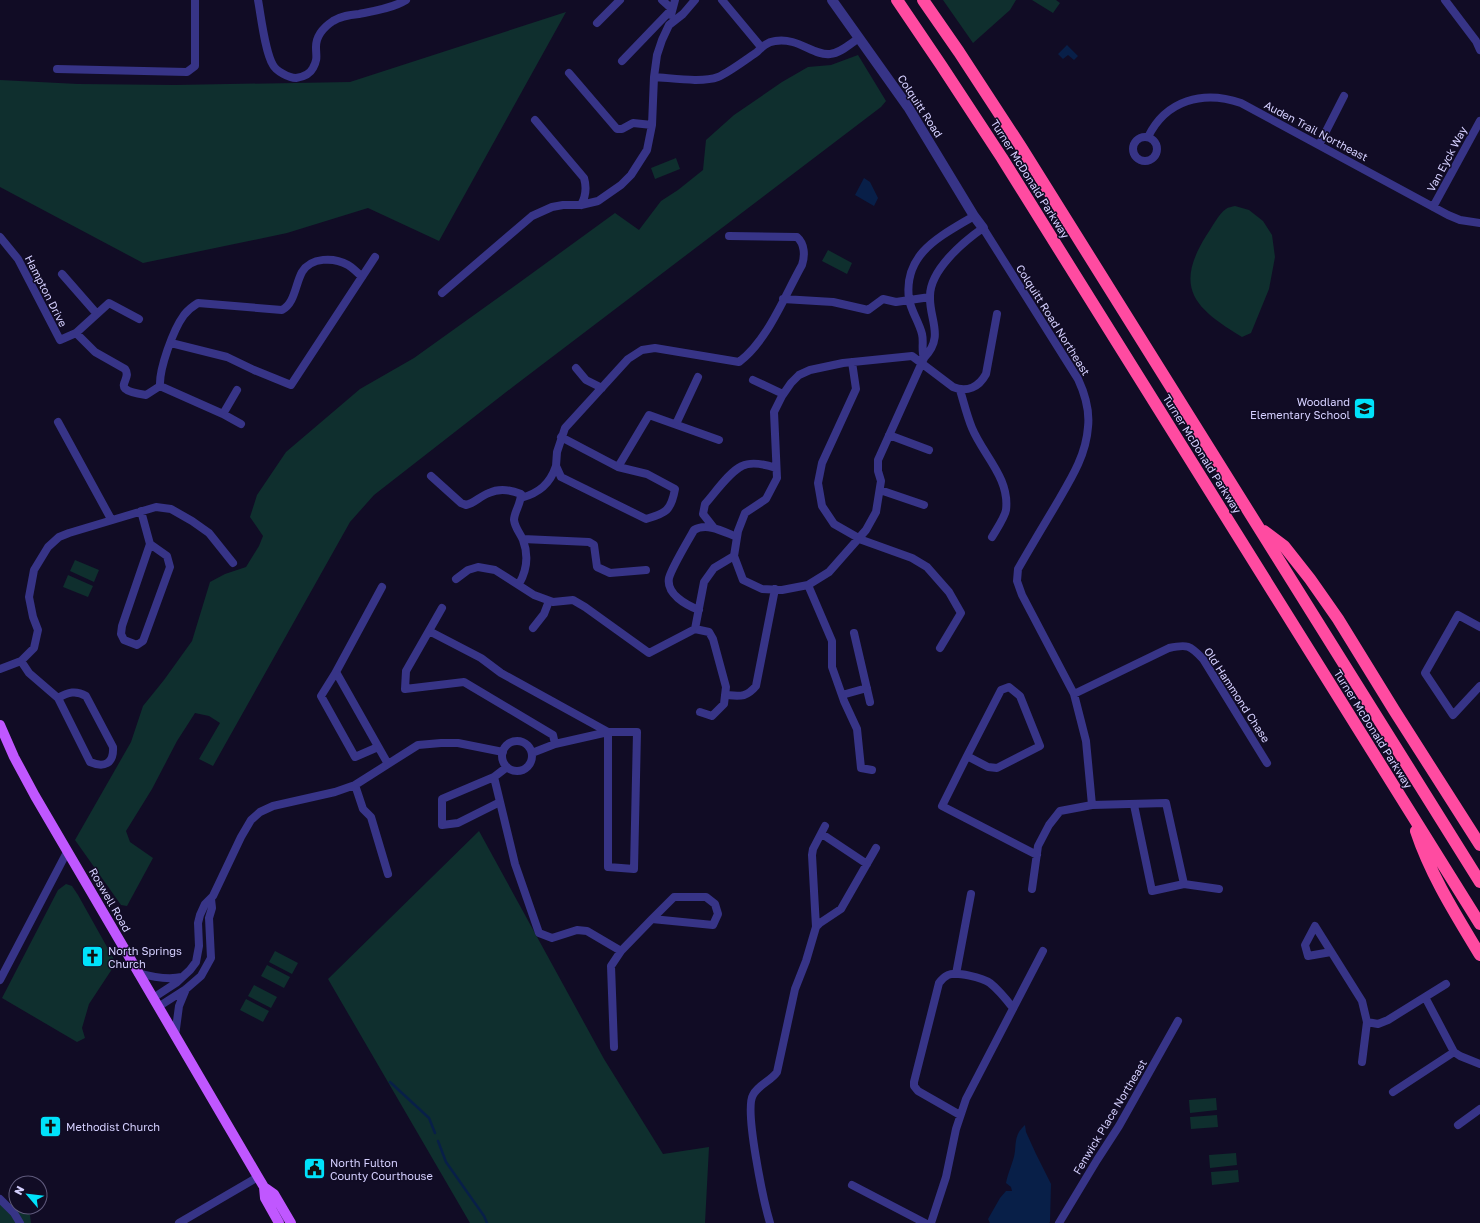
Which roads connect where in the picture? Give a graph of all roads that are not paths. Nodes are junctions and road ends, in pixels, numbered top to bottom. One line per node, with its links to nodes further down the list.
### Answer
1 (195, 0): 20 (street)
2 (258, 0): 3 (street)
3 (406, 0)
4 (620, 0): 14 (street)
5 (662, 0): 13 (street)
6 (675, 0): 13 (street)
7 (695, 0): 15 (street)
8 (722, 0): 17 (street)
9 (832, 0): 16 (street, Colquitt Road)
10 (897, 0): 126 (highway, Turner McDonald Parkway)
11 (924, 0): 75 (highway, Turner McDonald Parkway)
12 (1445, 0): 18 (street)
13 (672, 9): 15 (street); 19 (street)
14 (597, 22)
15 (669, 26): 22 (street)
16 (859, 38): 17 (street); 31 (street, Colquitt Road)
17 (761, 47): 22 (street)
18 (1480, 50)
19 (622, 61)
20 (58, 69)
21 (569, 73): 26 (street)
22 (654, 77): 26 (street)
23 (1344, 96): 28 (street)
24 (535, 120): 29 (street)
25 (1480, 121): 30 (street, Van Eyck Way)
26 (652, 125): 29 (street)
27 (1148, 137): 28 (street, Auden Trail Northeast)
28 (1319, 145): 30 (street, Auden Trail Northeast)
29 (581, 205): 39 (street)
30 (1433, 207): 32 (street, Auden Trail Northeast)
31 (974, 216): 33 (street, Colquitt Road); 42 (street)
32 (1480, 223)
33 (983, 228): 40 (street); 104 (street, Colquitt Road Northeast)
34 (729, 236): 41 (street)
35 (0, 237): 46 (street, Hampton Drive)
36 (375, 257): 38 (street)
37 (62, 274): 43 (street)
38 (362, 277): 47 (street); 47 (street)
39 (442, 293)
40 (930, 298): 42 (street); 48 (street)
41 (783, 299): 42 (street); 54 (street)
42 (909, 301): 48 (street)
43 (97, 314): 45 (street); 46 (street)
44 (997, 314): 56 (street)
45 (139, 319)
46 (76, 333): 53 (street, Hampton Drive)
47 (171, 343): 53 (street)
48 (923, 361): 49 (street); 56 (street); 62 (street)
49 (852, 362): 57 (street); 79 (street)
50 (576, 368): 54 (street)
51 (698, 377): 61 (street)
52 (753, 380): 57 (street)
53 (160, 386): 58 (street)
54 (602, 388): 63 (street)
55 (237, 390): 58 (street)
56 (960, 390): 78 (street)
57 (783, 394): 68 (street)
58 (223, 414): 60 (street)
59 (58, 422): 74 (street)
60 (241, 424)
61 (676, 424): 64 (street); 67 (street)
62 (889, 435): 65 (street); 70 (street)
63 (561, 437): 66 (street); 67 (street)
64 (719, 440)
65 (929, 450)
66 (556, 466): 67 (street); 71 (street)
67 (618, 467)
68 (776, 468): 76 (street); 77 (street)
69 (431, 476): 71 (street)
70 (880, 490): 72 (street); 79 (street)
71 (521, 498): 80 (street)
72 (924, 505)
73 (141, 511): 74 (street); 81 (street); 83 (street)
74 (111, 519): 99 (street)
75 (1257, 526): 127 (highway); 133 (highway, Turner McDonald Parkway)
76 (714, 528): 77 (street); 92 (street)
77 (737, 537): 82 (street)
78 (992, 537)
79 (859, 538): 87 (street); 98 (street)
80 (523, 539): 84 (street); 86 (street)
81 (150, 544): 81 (street)
82 (734, 556): 89 (street); 92 (street)
83 (233, 564)
84 (646, 570)
85 (456, 579): 86 (street)
86 (519, 584): 90 (street)
87 (808, 584): 89 (street); 106 (street)
88 (382, 587): 101 (street)
89 (774, 590): 105 (street)
90 (549, 601): 94 (street); 95 (street)
91 (442, 608): 96 (street)
92 (699, 610): 95 (street)
93 (1480, 627): 102 (street)
94 (533, 628)
95 (695, 628): 105 (street)
96 (429, 631): 111 (street); 112 (street)
97 (854, 633): 103 (street)
98 (940, 648)
99 (21, 661): 100 (street); 107 (street)
100 (0, 669)
101 (336, 672): 113 (street); 113 (street)
102 (1480, 686)
103 (867, 688): 106 (street); 108 (street)
104 (1074, 694): 117 (street, Old Hammond Chase); 124 (street, Colquitt Road Northeast)
105 (725, 695): 109 (street)
106 (842, 695): 120 (street)
107 (58, 698): 107 (street)
108 (870, 702)
109 (700, 712)
110 (0, 725): 129 (main road, Roswell Road)
111 (608, 732): 111 (street); 112 (street)
112 (556, 744): 115 (street)
113 (378, 747): 118 (street)
114 (502, 752): 115 (street); 118 (street); 119 (street)
115 (532, 753): 119 (street)
116 (967, 756): 116 (street); 130 (street)
117 (1267, 763)
118 (388, 764): 122 (street)
119 (507, 767): 121 (street)
120 (872, 770)
121 (494, 777): 123 (street); 123 (street)
122 (355, 785): 132 (street); 138 (street)
123 (500, 802): 142 (street)
124 (1092, 805): 125 (street); 130 (street)
125 (1134, 805): 134 (street); 134 (street)
126 (1409, 811): 140 (highway, Turner McDonald Parkway); 145 (highway)
127 (1480, 845)
128 (876, 848): 131 (street)
129 (67, 852): 146 (street); 147 (main road, Roswell Road)
130 (1037, 855): 135 (street)
131 (867, 864): 141 (street); 141 (street)
132 (388, 874)
133 (1480, 882)
134 (1184, 884): 136 (street)
135 (1032, 889)
136 (1219, 889)
137 (971, 894): 148 (street)
138 (212, 899): 149 (street); 152 (street)
139 (652, 919): 139 (street); 142 (street)
140 (1480, 924)
141 (816, 927): 175 (street)
142 (621, 951): 159 (street)
143 (1043, 951): 155 (street)
144 (1331, 952): 157 (street)
145 (1480, 955)
146 (3, 966): 150 (street)
147 (138, 973): 149 (street); 154 (main road, Roswell Road)
148 (956, 974): 155 (street); 165 (street)
149 (183, 977): 154 (street)
150 (0, 980)
151 (1446, 984): 153 (street)
152 (186, 989): 154 (street); 158 (street)
153 (1425, 997): 157 (street); 160 (street)
154 (155, 1003): 158 (main road, Roswell Road)
155 (1013, 1008): 165 (street)
156 (1178, 1021): 178 (street, Fenwick Place Northeast)
157 (1366, 1022): 161 (street)
158 (175, 1036): 167 (main road, Roswell Road)
159 (614, 1048)
160 (1454, 1052): 162 (street); 163 (street)
161 (1362, 1062)
162 (1480, 1064)
163 (1393, 1092)
164 (1480, 1109): 166 (street)
165 (960, 1115): 177 (street)
166 (1458, 1125)
167 (258, 1177): 169 (main road, Roswell Road); 172 (street)
168 (852, 1185): 176 (street)
169 (264, 1187): 173 (main road, Roswell Road); 174 (main road, Roswell Road)
170 (0, 1199): 171 (street)
171 (20, 1223)
172 (179, 1223)
173 (279, 1223)
174 (290, 1223)
175 (770, 1223)
176 (925, 1223)
177 (931, 1223)
178 (1059, 1223)

